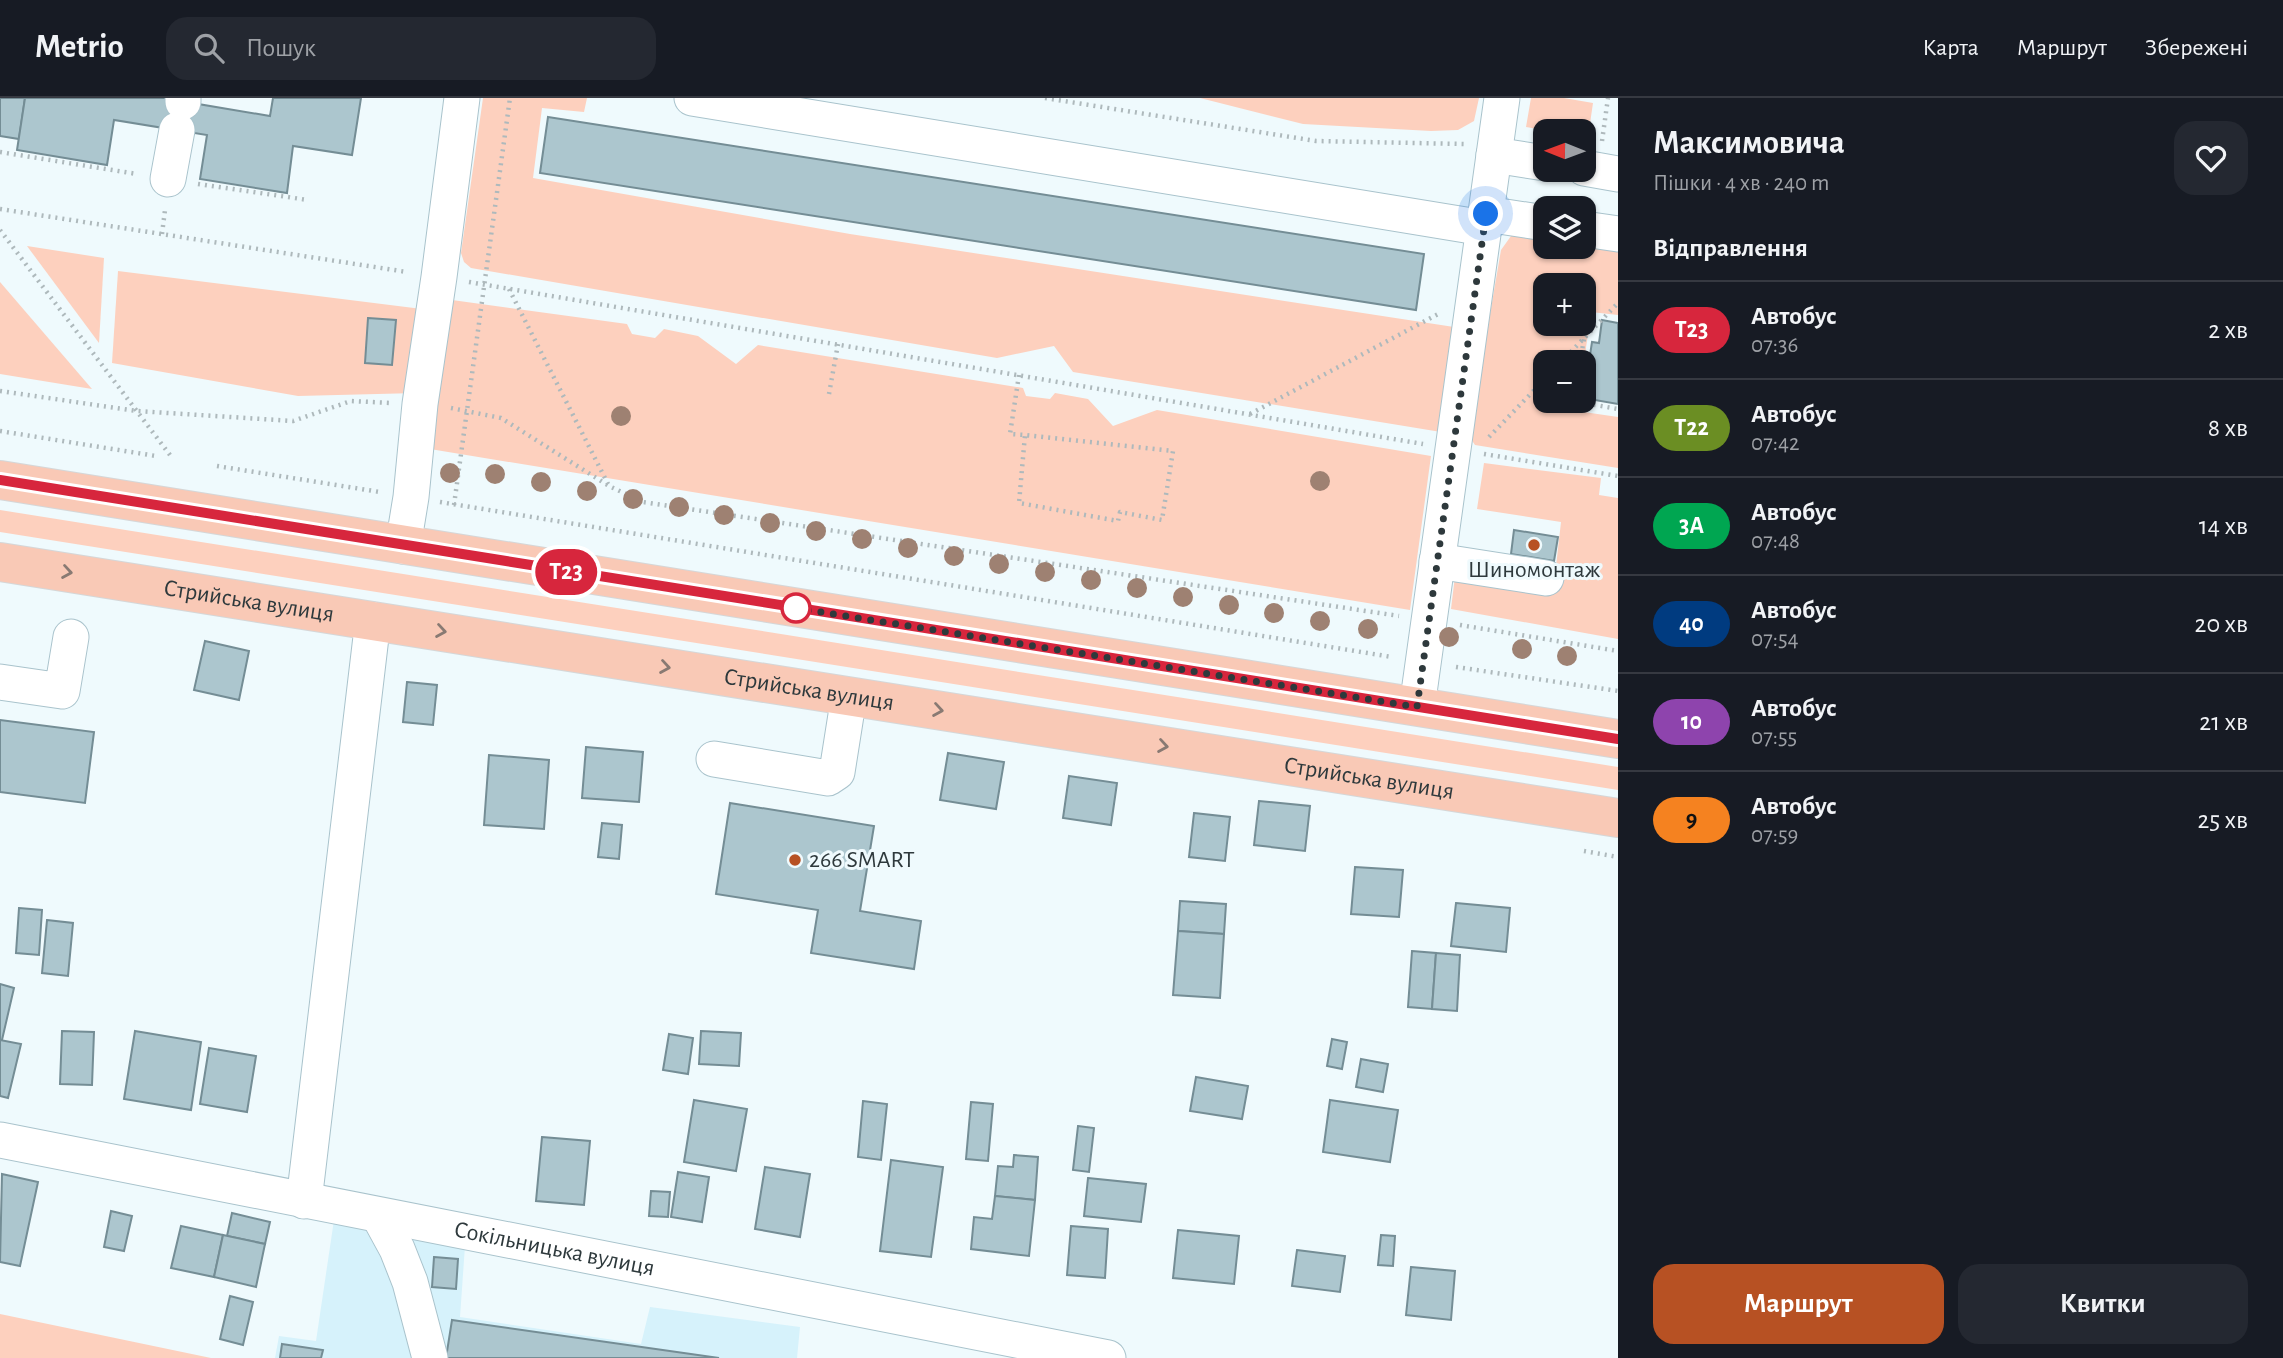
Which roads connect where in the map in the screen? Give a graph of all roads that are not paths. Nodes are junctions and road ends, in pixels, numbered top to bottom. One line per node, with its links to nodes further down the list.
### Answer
1 (462, 98): 15 (street)
2 (692, 98): 10 (street)
3 (1502, 98): 5 (street)
4 (181, 110): 9 (street)
5 (1495, 150): 7 (street); 10 (street)
6 (1596, 157): 8 (street)
7 (1533, 160)
8 (1618, 174)
9 (168, 179)
10 (1485, 221): 11 (street); 16 (street)
11 (1533, 223)
12 (1596, 231): 13 (street)
13 (1618, 234)
14 (0, 480): 15 (main road)
15 (403, 546): 23 (main road)
16 (1437, 561): 18 (street); 23 (street)
17 (0, 562): 19 (main road, Стрийська вулиця, one-way to 19)
18 (1546, 578)
19 (373, 620): 22 (main road, Стрийська вулиця, one-way to 22); 28 (street)
20 (71, 637): 21 (street)
21 (0, 682)
22 (849, 696): 25 (street); 26 (main road, Стрийська вулиця, one-way to 26)
23 (1417, 707): 24 (main road)
24 (1618, 739)
25 (714, 759)
26 (1618, 818)
27 (0, 1140): 28 (street, Сокільницька вулиця)
28 (304, 1201): 29 (street, Сокільницька вулиця)
29 (379, 1216): 30 (street); 31 (street, Сокільницька вулиця)
30 (430, 1358)
31 (1108, 1358)

